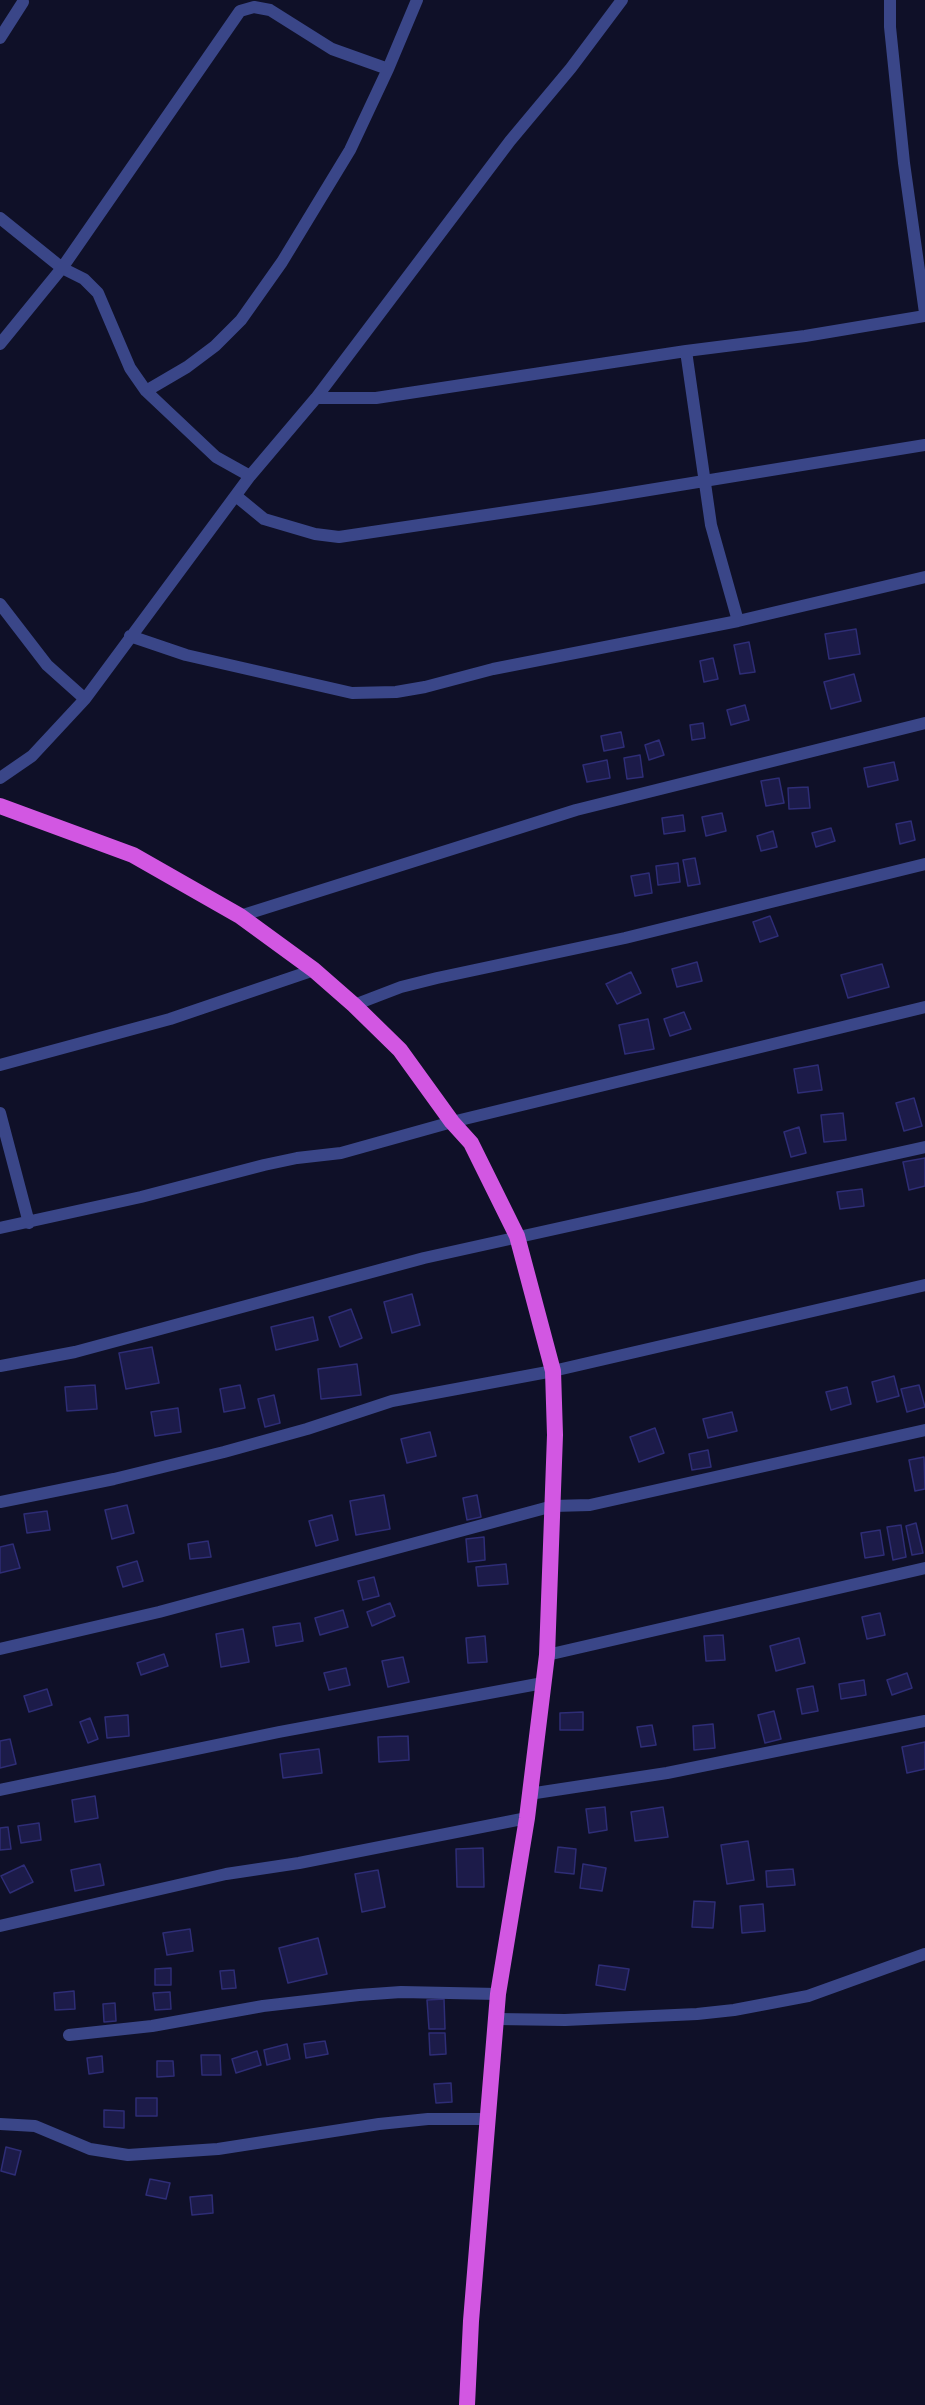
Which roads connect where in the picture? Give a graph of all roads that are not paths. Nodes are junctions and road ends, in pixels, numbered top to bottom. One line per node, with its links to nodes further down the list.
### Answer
1 (417, 0): 6 (street)
2 (622, 0): 13 (street)
3 (890, 0): 9 (street)
4 (23, 2): 5 (street)
5 (0, 38)
6 (388, 69): 8 (street); 12 (street)
7 (0, 218): 8 (street)
8 (62, 268): 10 (street); 12 (street)
9 (925, 314): 11 (street)
10 (0, 344)
11 (686, 351): 13 (street); 16 (street)
12 (146, 391): 15 (street)
13 (316, 398): 15 (street)
14 (925, 445): 16 (street)
15 (250, 476): 17 (street)
16 (704, 481): 17 (street); 20 (street)
17 (236, 496): 21 (street)
18 (925, 577): 20 (street)
19 (0, 604): 22 (street)
20 (738, 621): 21 (street)
21 (130, 636): 22 (street)
22 (85, 699): 24 (street)
23 (925, 723): 27 (street)
24 (0, 778)
25 (0, 806): 27 (highway)
26 (925, 864): 29 (street)
27 (240, 916): 28 (highway)
28 (314, 970): 29 (highway); 31 (street)
29 (354, 1005): 33 (highway)
30 (925, 1007): 33 (street)
31 (0, 1065)
32 (0, 1113): 35 (street)
33 (452, 1122): 35 (street); 37 (highway)
34 (925, 1147): 37 (street)
35 (29, 1223): 36 (street)
36 (0, 1228)
37 (517, 1236): 39 (street); 40 (highway)
38 (925, 1285): 40 (street)
39 (0, 1366)
40 (553, 1371): 42 (street); 43 (highway)
41 (925, 1430): 43 (street)
42 (0, 1502)
43 (553, 1506): 45 (street); 46 (highway)
44 (925, 1568): 46 (street)
45 (0, 1649)
46 (547, 1655): 47 (highway)
47 (543, 1683): 49 (street); 50 (highway)
48 (925, 1720): 50 (street)
49 (0, 1790)
50 (530, 1794): 51 (highway)
51 (527, 1818): 52 (street); 54 (highway)
52 (0, 1926)
53 (925, 1954): 55 (street)
54 (498, 1994): 55 (highway); 56 (street)
55 (496, 2019): 57 (highway)
56 (69, 2035)
57 (489, 2119): 58 (street); 59 (highway)
58 (0, 2124)
59 (467, 2405)

